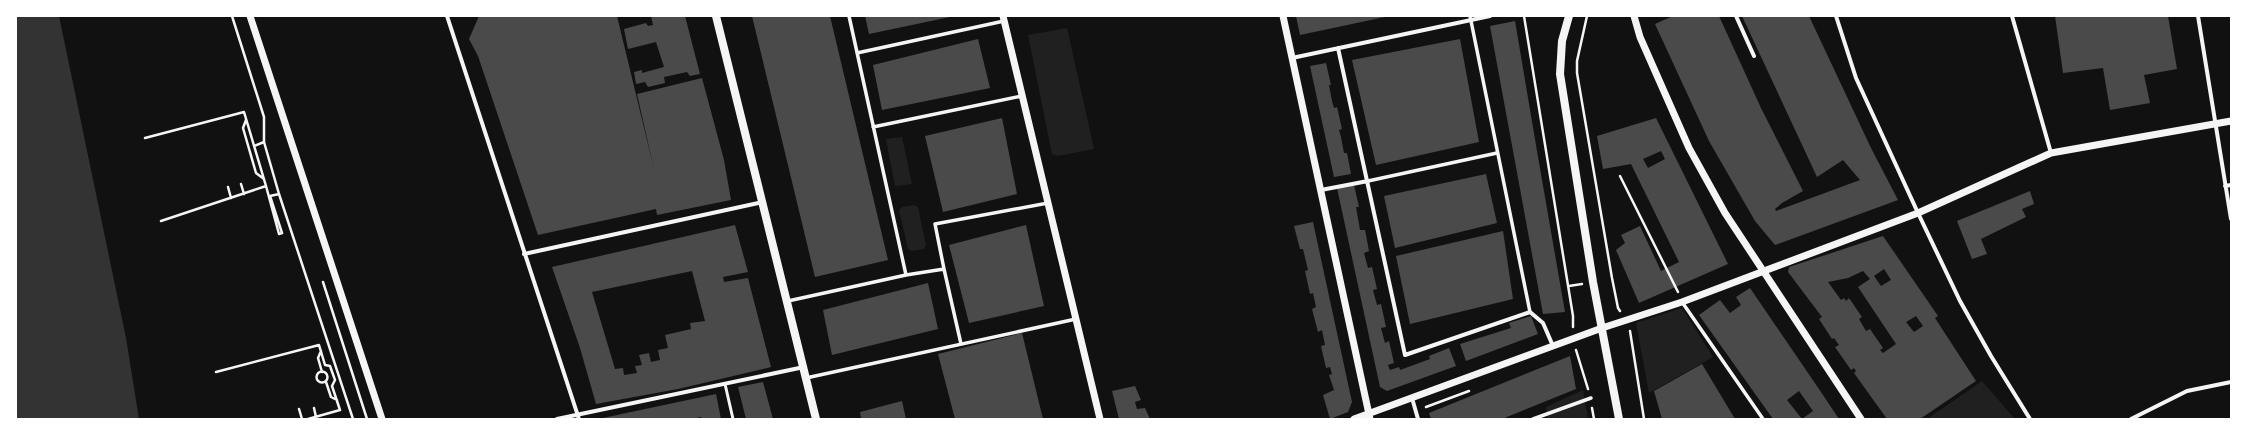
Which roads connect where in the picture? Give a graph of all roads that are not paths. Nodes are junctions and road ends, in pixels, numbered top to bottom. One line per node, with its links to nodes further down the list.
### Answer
1 (250, 16): 52 (street)
2 (449, 16): 33 (street)
3 (716, 16): 29 (main road)
4 (849, 16): 16 (street)
5 (1283, 16): 18 (street)
6 (1490, 16): 14 (street)
7 (1569, 16): 41 (main road)
8 (1634, 16): 35 (street)
9 (1736, 16): 17 (street)
10 (1836, 16): 31 (street)
11 (2012, 16): 24 (street)
12 (2198, 16): 21 (street)
13 (1003, 18): 16 (street); 19 (street)
14 (1470, 18): 15 (street); 23 (street)
15 (1338, 48): 18 (street); 25 (street)
16 (857, 53): 22 (street)
17 (1754, 56)
18 (1292, 58): 28 (street)
19 (1022, 96): 22 (street); 30 (street)
20 (2231, 121): 21 (street)
21 (2215, 124): 24 (street); 27 (street)
22 (873, 127): 36 (street)
23 (1497, 153): 25 (street); 39 (street)
24 (2051, 153): 31 (street)
25 (1368, 180): 28 (street); 39 (street)
26 (2231, 185): 27 (street)
27 (2225, 186): 32 (street)
28 (1321, 190): 50 (street)
29 (764, 202): 33 (street); 37 (main road)
30 (1048, 203): 34 (street); 40 (street)
31 (1918, 213): 35 (street); 63 (street)
32 (2231, 219)
33 (524, 254): 51 (street)
34 (944, 268): 36 (street); 42 (street)
35 (1762, 272): 38 (street); 62 (street)
36 (906, 275): 37 (street)
37 (788, 301): 44 (main road)
38 (1682, 302): 41 (street); 61 (street)
39 (1530, 312): 43 (street)
40 (1076, 318): 42 (street); 56 (street)
41 (1602, 328): 43 (street); 60 (main road)
42 (961, 344): 45 (street)
43 (1553, 346): 48 (street)
44 (804, 367): 45 (main road); 47 (street)
45 (806, 378): 55 (main road)
46 (2231, 382): 64 (street)
47 (725, 384): 51 (street); 54 (lane)
48 (1412, 397): 50 (street); 58 (street)
49 (1591, 398): 59 (street)
50 (1369, 416): 57 (street)
51 (578, 417): 53 (street)
52 (382, 419)
53 (557, 419)
54 (733, 419)
55 (816, 419)
56 (1100, 419)
57 (1354, 419)
58 (1418, 419)
59 (1533, 419)
60 (1619, 419)
61 (1763, 419)
62 (1861, 419)
63 (2030, 419)
64 (2131, 419)

